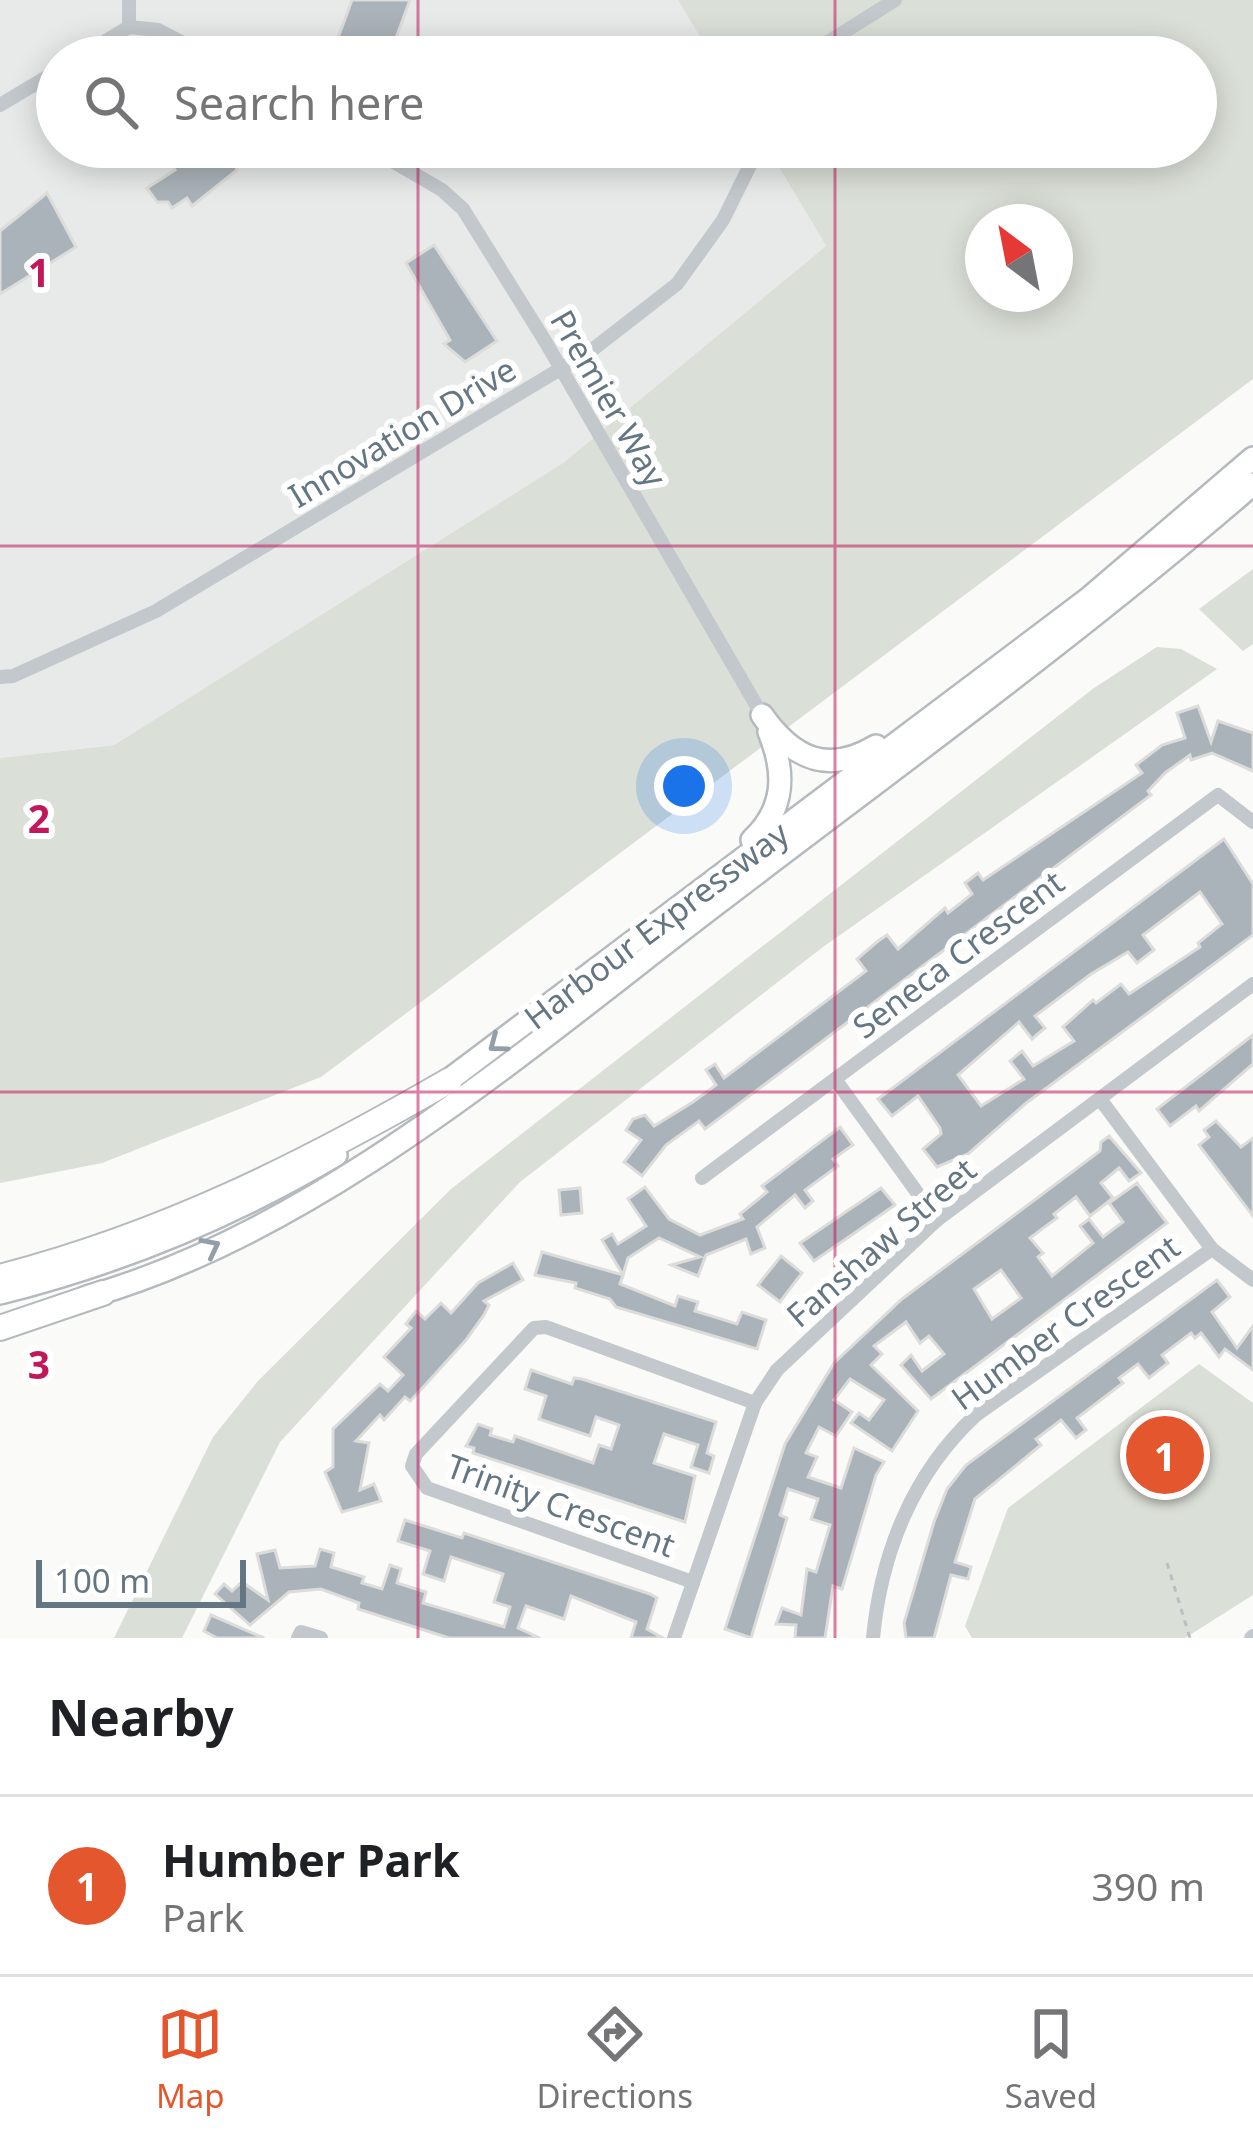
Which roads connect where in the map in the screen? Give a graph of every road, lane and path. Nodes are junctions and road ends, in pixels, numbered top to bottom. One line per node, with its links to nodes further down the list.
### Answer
1 (129, 0): 3 (street)
2 (895, 0): 6 (street)
3 (129, 27): 4 (street); 5 (street)
4 (114, 36)
5 (170, 36)
6 (838, 36)
7 (36, 83): 8 (street)
8 (0, 105)
9 (404, 168): 11 (street, Premier Way)
10 (749, 168): 11 (street, Innovation Drive)
11 (561, 369): 14 (street, Innovation Drive); 16 (street, Premier Way)
12 (1253, 458): 15 (main road, Harbour Expressway)
13 (1253, 484): 29 (main road, Harbour Expressway, one-way to 13)
14 (0, 676)
15 (967, 692): 16 (main road); 18 (main road, Harbour Expressway)
16 (762, 716): 18 (main road)
17 (1253, 822): 20 (street, Seneca Crescent)
18 (679, 908): 21 (main road, Harbour Expressway, one-way to 21)
19 (1253, 984): 22 (street, Fanshaw Street)
20 (835, 1079): 23 (street); 24 (street, Seneca Crescent)
21 (450, 1080): 26 (highway); 28 (main road, Harbour Expressway)
22 (1100, 1100): 24 (street, Fanshaw Street); 25 (street)
23 (702, 1178)
24 (937, 1220): 31 (street, Fanshaw Street)
25 (1212, 1250): 27 (street); 37 (street, Humber Crescent)
26 (0, 1277)
27 (1253, 1280)
28 (0, 1293)
29 (104, 1293): 30 (highway)
30 (0, 1325)
31 (755, 1402): 33 (street, Fanshaw Street); 33 (street, Trinity Crescent)
32 (1167, 1563): 38 (path)
33 (690, 1580): 36 (street, Fanshaw Street)
34 (298, 1638): 35 (street)
35 (321, 1638)
36 (674, 1638)
37 (873, 1638)
38 (1190, 1638)

